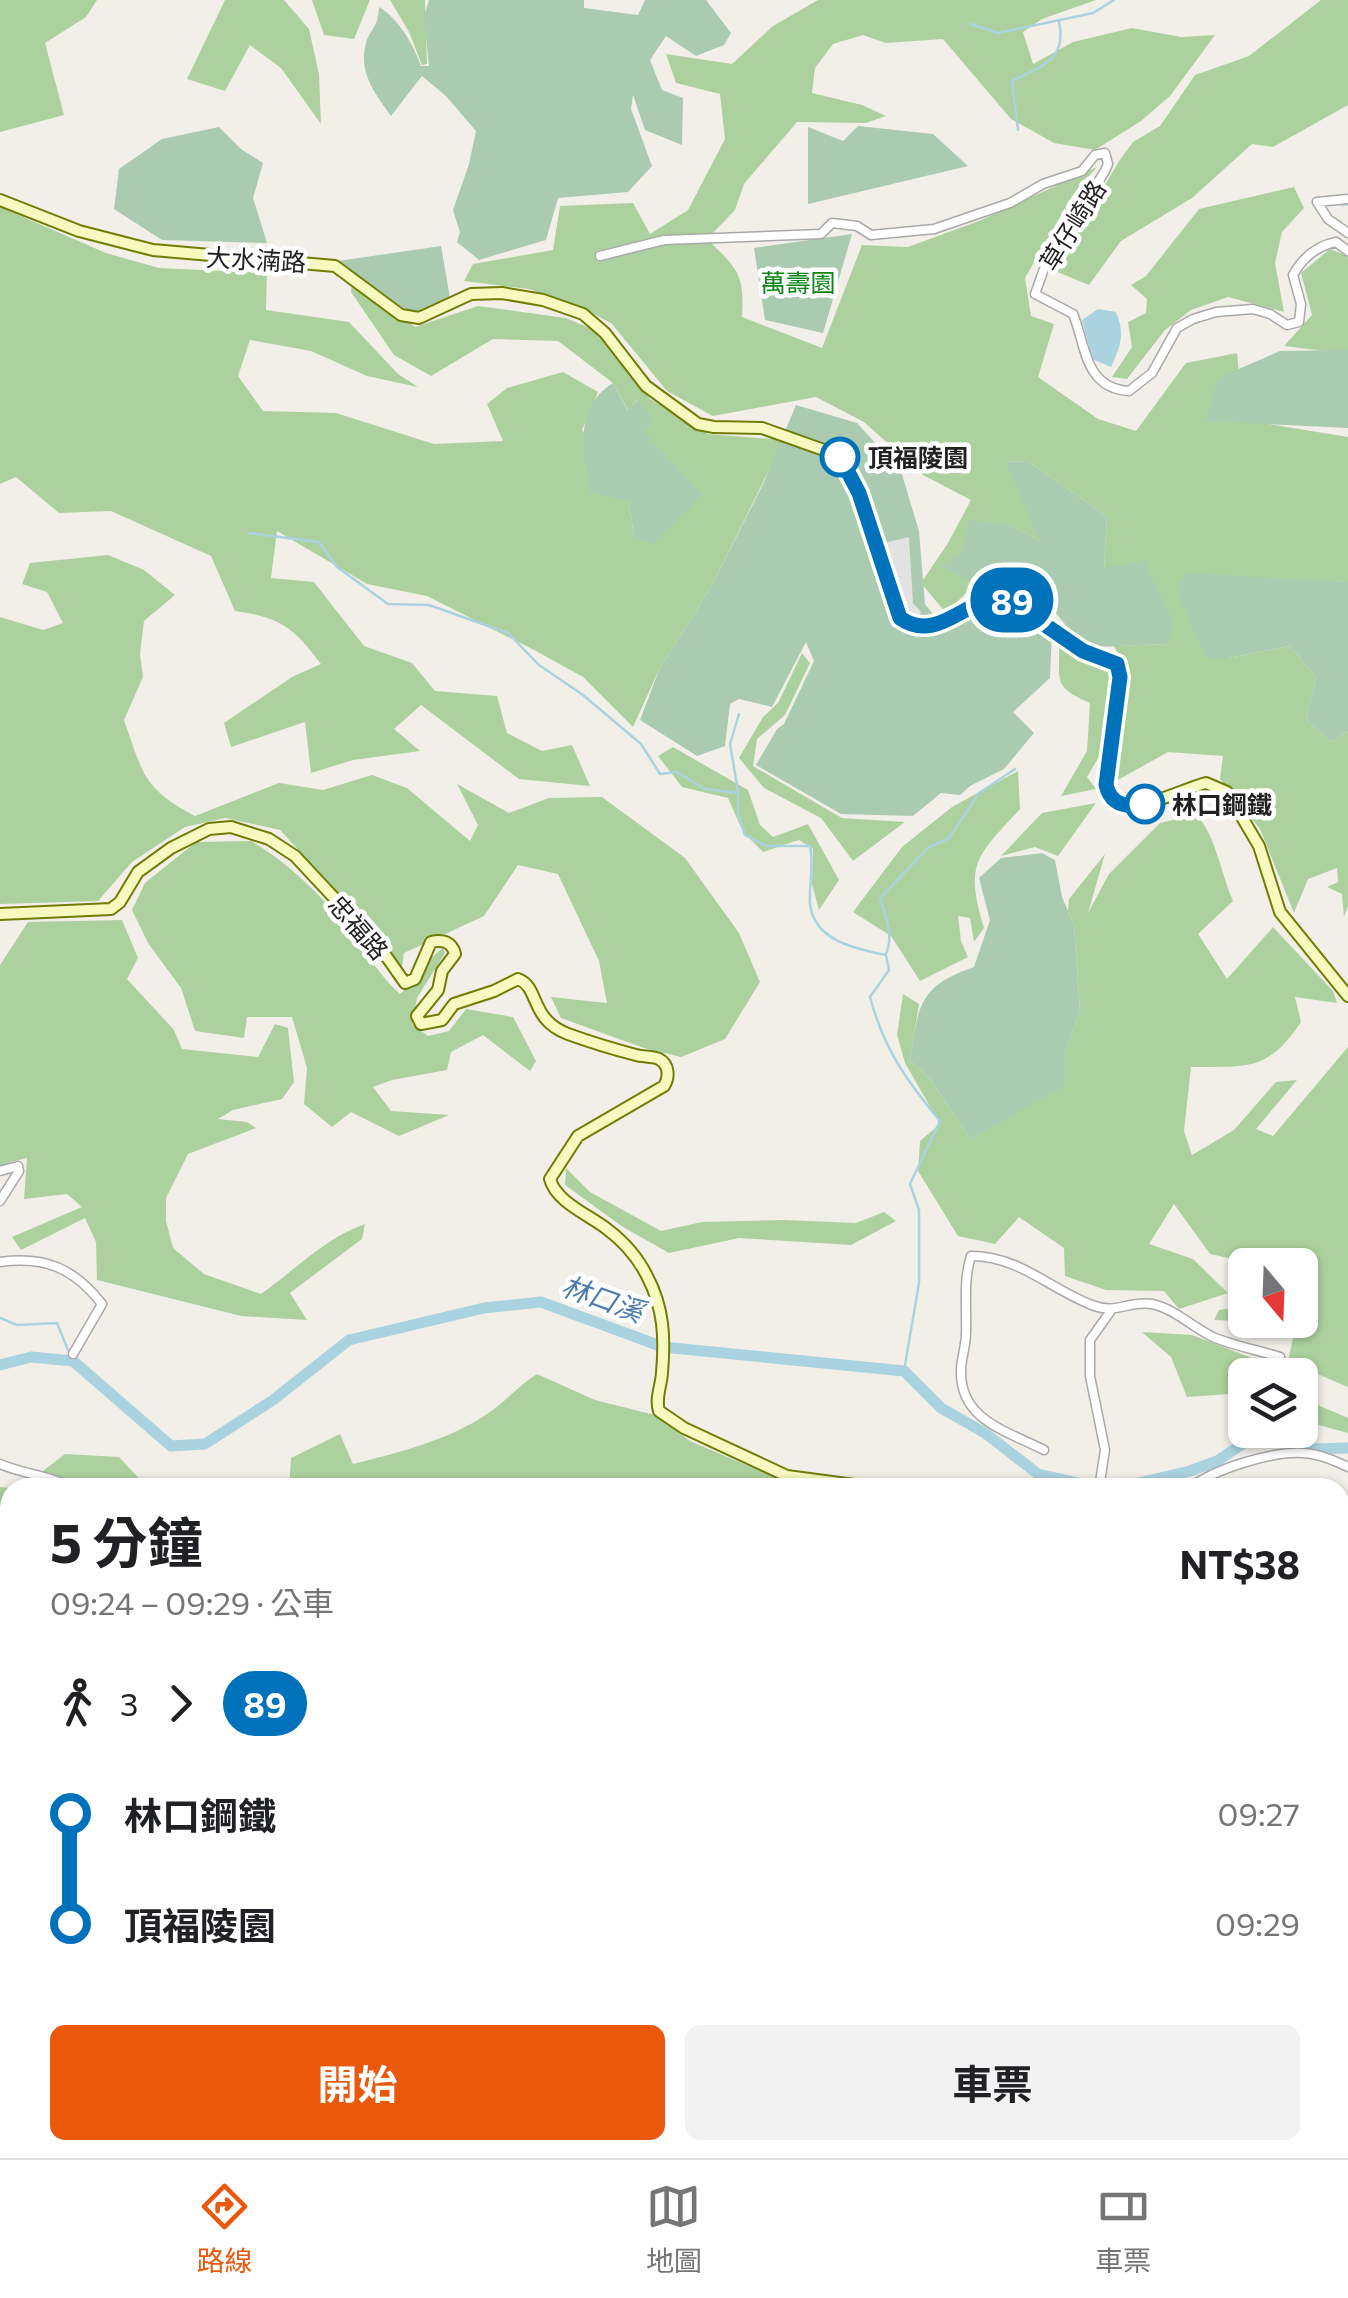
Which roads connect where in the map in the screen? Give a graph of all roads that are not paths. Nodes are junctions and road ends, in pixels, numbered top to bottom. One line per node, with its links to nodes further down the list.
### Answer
1 (1348, 199): 3 (street)
2 (0, 200): 7 (street, 大水湳路)
3 (1348, 233)
4 (1348, 250): 5 (street, 草仔崎路)
5 (600, 256)
6 (0, 914): 18 (street, 忠福路)
7 (1348, 996)
8 (0, 1171): 9 (street)
9 (0, 1201)
10 (0, 1262): 12 (street)
11 (1110, 1312): 13 (street); 14 (street); 19 (street)
12 (73, 1354)
13 (1280, 1357)
14 (1044, 1450)
15 (0, 1464): 17 (street)
16 (1348, 1466): 20 (street)
17 (51, 1478)
18 (801, 1478)
19 (1101, 1478)
20 (1202, 1478)

